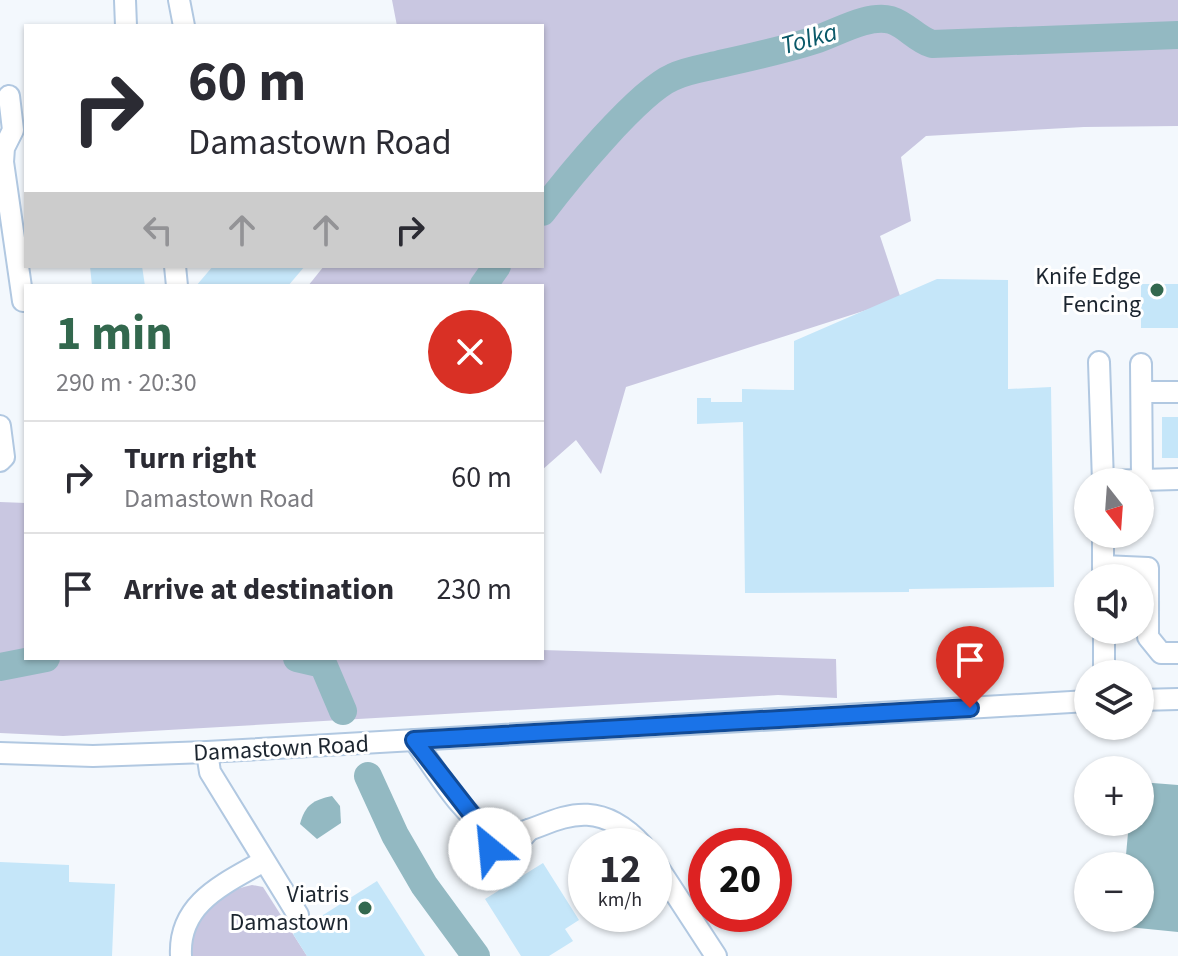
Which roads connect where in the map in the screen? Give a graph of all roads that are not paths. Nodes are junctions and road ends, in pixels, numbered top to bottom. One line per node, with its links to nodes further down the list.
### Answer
1 (125, 0): 3 (street)
2 (179, 0): 4 (street)
3 (126, 24)
4 (184, 24)
5 (12, 95): 6 (street)
6 (19, 129): 7 (street)
7 (23, 301)
8 (1099, 362): 14 (street)
9 (1141, 364): 10 (street)
10 (1142, 392): 11 (street); 15 (street)
11 (1178, 392)
12 (0, 426): 13 (street)
13 (0, 461)
14 (1103, 468)
15 (1142, 468)
16 (1178, 479): 17 (street)
17 (1154, 480)
18 (1154, 644): 19 (street)
19 (1178, 653)
20 (1178, 699): 21 (street)
21 (1154, 700)
22 (1074, 702): 23 (street, Damastown Road)
23 (414, 740): 24 (street, Damastown Road); 26 (street)
24 (207, 752): 25 (street, Damastown Road); 27 (street)
25 (0, 753)
26 (622, 828)
27 (264, 861): 29 (street); 30 (street)
28 (672, 889): 31 (street)
29 (298, 915)
30 (181, 956)
31 (716, 956)

